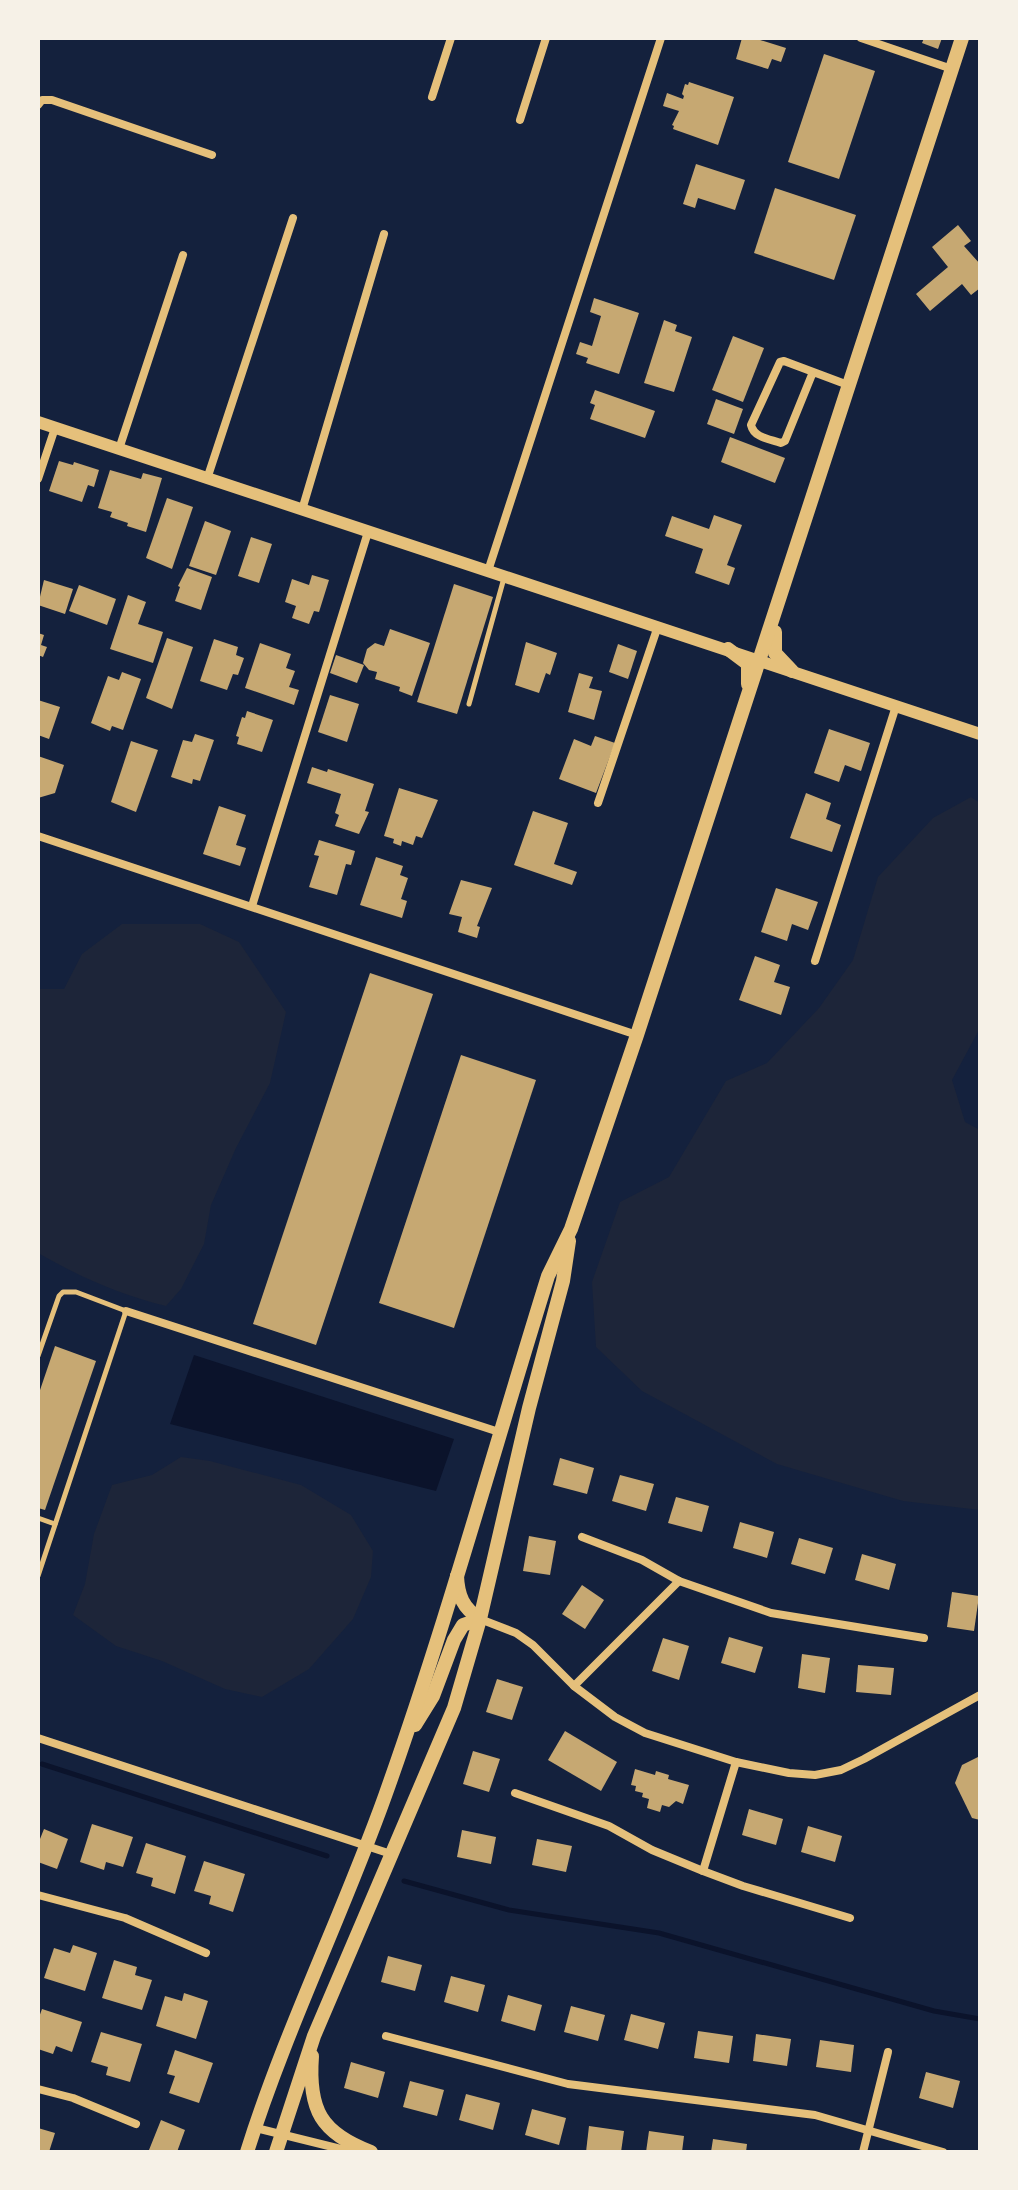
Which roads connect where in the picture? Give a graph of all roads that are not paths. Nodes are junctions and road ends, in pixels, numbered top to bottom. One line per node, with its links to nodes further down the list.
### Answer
1 (451, 38): 7 (street)
2 (546, 38): 9 (street)
3 (661, 38): 23 (street)
4 (861, 38): 6 (street)
5 (962, 38): 6 (main road)
6 (952, 69): 15 (main road)
7 (432, 97)
8 (38, 105): 10 (street)
9 (520, 120)
10 (212, 155)
11 (293, 218): 20 (street)
12 (384, 234): 21 (street)
13 (183, 255): 18 (street)
14 (813, 372): 14 (street); 15 (street)
15 (848, 385): 25 (main road)
16 (38, 422): 17 (street)
17 (55, 428): 18 (street); 19 (street)
18 (119, 449): 20 (street)
19 (38, 479)
20 (207, 479): 21 (street)
21 (302, 510): 22 (street)
22 (368, 532): 23 (street); 36 (street)
23 (488, 571): 24 (street)
24 (504, 576): 26 (street); 30 (lane)
25 (776, 616): 28 (main road); 29 (main road)
26 (658, 626): 27 (street); 34 (street)
27 (728, 649): 28 (street); 32 (main road)
28 (761, 660): 29 (street); 32 (main road)
29 (792, 671): 31 (street)
30 (469, 704)
31 (896, 706): 33 (street); 37 (street)
32 (738, 731): 38 (main road)
33 (980, 734)
34 (598, 803)
35 (38, 836): 36 (street)
36 (252, 906): 38 (street)
37 (815, 961)
38 (637, 1035): 39 (main road)
39 (571, 1229): 42 (main road); 49 (main road)
40 (126, 1311): 41 (lane); 42 (street); 44 (lane)
41 (38, 1356)
42 (499, 1432): 46 (main road)
43 (38, 1518): 44 (lane)
44 (55, 1524): 47 (lane)
45 (582, 1537): 48 (street)
46 (457, 1571): 49 (main road); 54 (main road)
47 (38, 1576)
48 (679, 1581): 50 (street); 51 (street)
49 (480, 1619): 51 (street); 54 (main road); 58 (main road)
50 (924, 1638)
51 (574, 1686): 55 (street)
52 (980, 1695): 55 (street)
53 (38, 1738): 57 (street)
54 (403, 1746): 57 (main road)
55 (736, 1762): 59 (street)
56 (515, 1793): 59 (street)
57 (367, 1846): 58 (street); 68 (main road)
58 (391, 1854): 63 (main road)
59 (703, 1871): 61 (street)
60 (38, 1895): 62 (street)
61 (850, 1918)
62 (206, 1953)
63 (314, 2036): 70 (main road); 74 (main road)
64 (386, 2036): 69 (street)
65 (888, 2052): 69 (street)
66 (38, 2089): 67 (street)
67 (136, 2124)
68 (256, 2128): 70 (street); 71 (main road)
69 (869, 2129): 75 (street); 76 (street)
70 (281, 2134): 72 (main road); 73 (street)
71 (247, 2152)
72 (276, 2152)
73 (353, 2152)
74 (371, 2152)
75 (863, 2152)
76 (943, 2152)

